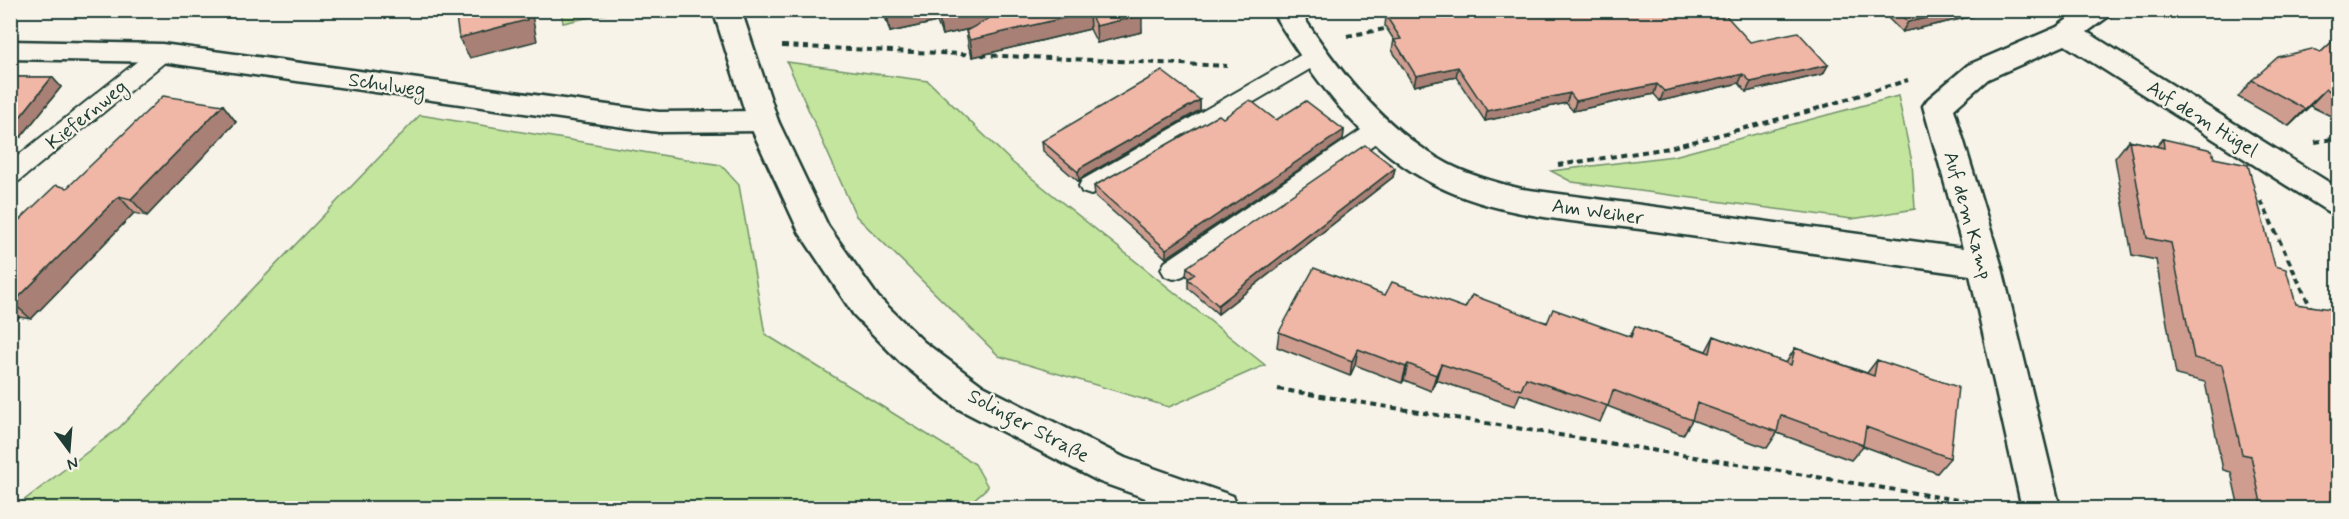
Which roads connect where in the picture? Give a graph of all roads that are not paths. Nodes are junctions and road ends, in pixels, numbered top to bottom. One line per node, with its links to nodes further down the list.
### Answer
1 (727, 10): 8 (street, Solinger Straße)
2 (1285, 10): 6 (street, Am Weiher)
3 (2099, 10): 4 (street, Auf dem Kamp)
4 (2067, 33): 12 (street, Auf dem Hügel); 13 (street, Auf dem Kamp)
5 (10, 50): 7 (street, Schulweg)
6 (1310, 50): 9 (street, Am Weiher); 11 (lane)
7 (162, 53): 8 (street, Schulweg); 10 (lane, Kiefernweg)
8 (763, 121): 15 (street, Solinger Straße)
9 (1378, 130): 13 (street, Am Weiher); 14 (lane)
10 (10, 175)
11 (1091, 186)
12 (2338, 203)
13 (1984, 264): 17 (street, Auf dem Kamp)
14 (1174, 269)
15 (1160, 499): 16 (street, Solinger Straße)
16 (1219, 508)
17 (2041, 508)

